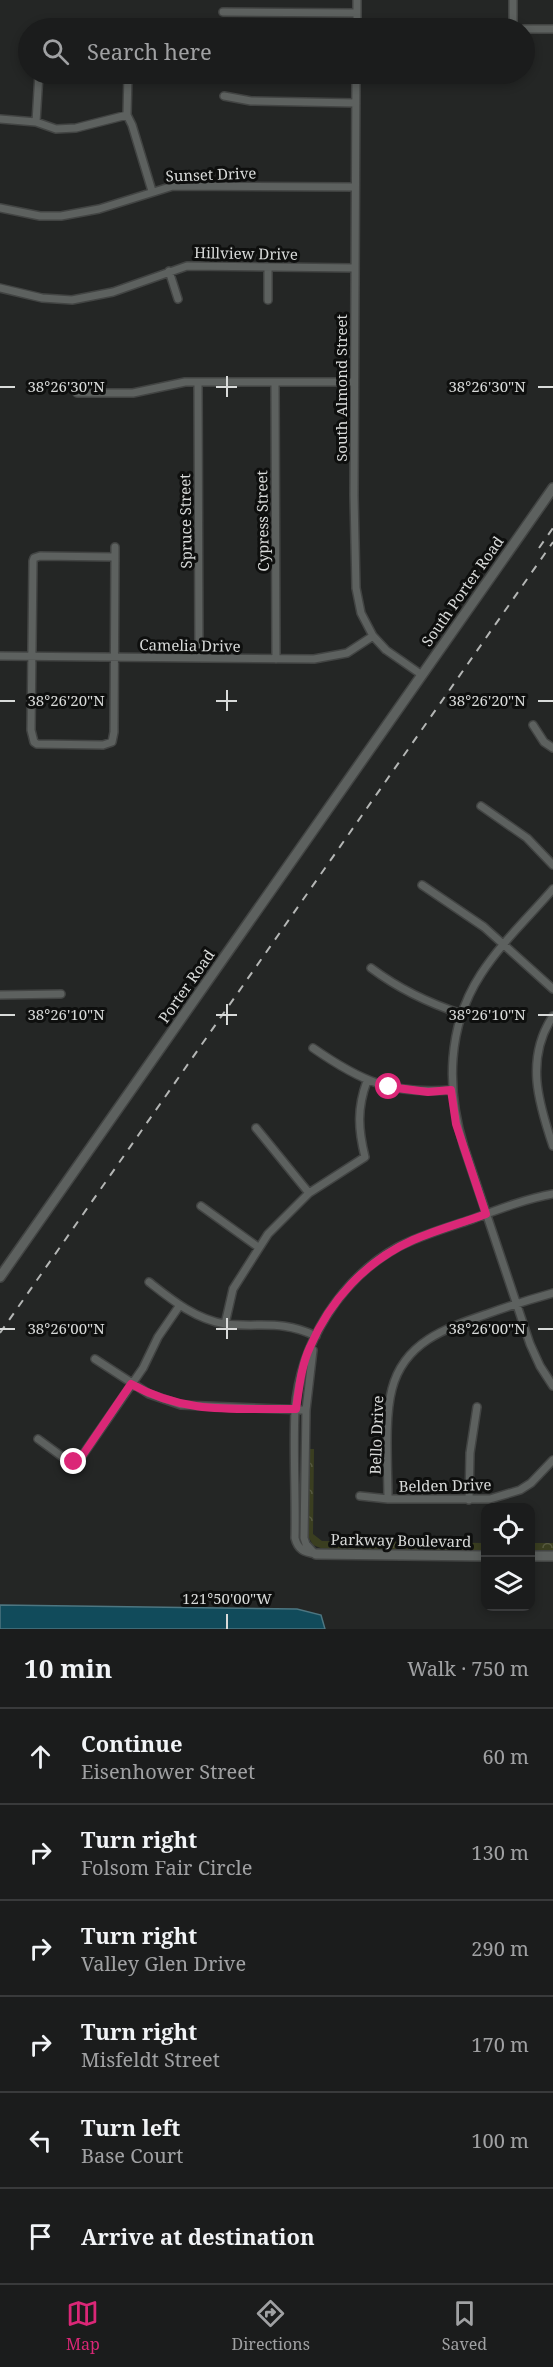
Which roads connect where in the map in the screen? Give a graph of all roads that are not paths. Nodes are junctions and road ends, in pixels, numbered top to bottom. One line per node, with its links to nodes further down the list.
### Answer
1 (357, 0): 4 (street)
2 (513, 0): 6 (street)
3 (224, 12): 4 (street)
4 (357, 13): 5 (street)
5 (357, 18)
6 (513, 18)
7 (535, 29): 8 (street)
8 (553, 29)
9 (38, 84): 16 (street)
10 (128, 84): 14 (street)
11 (356, 84): 13 (street, South Almond Street)
12 (224, 96): 13 (street)
13 (356, 103): 17 (street, South Almond Street)
14 (127, 115): 16 (street); 18 (street)
15 (0, 119): 16 (street)
16 (36, 122)
17 (355, 187): 18 (street, Sunset Drive); 21 (street, South Almond Street)
18 (152, 191): 19 (street, Sunset Drive)
19 (0, 208)
20 (268, 267): 21 (street, Hillview Drive); 22 (street, Hillview Drive); 25 (street)
21 (355, 268): 27 (street, South Almond Street)
22 (169, 271): 23 (street, Hillview Drive); 24 (street)
23 (0, 288)
24 (178, 299)
25 (268, 300)
26 (198, 382): 28 (street); 29 (street); 37 (street, Spruce Street)
27 (354, 382): 28 (street); 33 (street, South Almond Street)
28 (275, 383): 38 (street, Cypress Street)
29 (77, 393)
30 (553, 488): 39 (street, South Porter Road)
31 (115, 548): 32 (street)
32 (115, 557): 35 (street); 36 (street)
33 (373, 636): 38 (street, Camelia Drive); 39 (street, South Almond Street)
34 (0, 656): 35 (street, Camelia Drive)
35 (32, 657): 36 (street, Camelia Drive); 36 (street)
36 (115, 658): 37 (street, Camelia Drive)
37 (199, 658): 38 (street, Camelia Drive)
38 (276, 659)
39 (422, 675): 40 (street, South Porter Road)
40 (396, 713): 64 (street, Porter Road)
41 (533, 725): 42 (street)
42 (553, 748)
43 (481, 807): 44 (street)
44 (553, 865)
45 (422, 885): 47 (street)
46 (553, 890): 47 (street)
47 (504, 945): 49 (street); 52 (street)
48 (371, 968): 52 (street)
49 (553, 989)
50 (61, 994): 51 (street)
51 (0, 995)
52 (462, 1014): 56 (street)
53 (553, 1016): 58 (street)
54 (313, 1048): 55 (street)
55 (367, 1081): 56 (street); 59 (street)
56 (451, 1090): 62 (street)
57 (256, 1128): 59 (street)
58 (553, 1146)
59 (309, 1193): 63 (street)
60 (553, 1194): 62 (street)
61 (201, 1206): 63 (street)
62 (486, 1214): 67 (street); 70 (street)
63 (258, 1247): 69 (street)
64 (0, 1277)
65 (149, 1282): 68 (street)
66 (553, 1293): 67 (street, Bello Drive)
67 (517, 1304): 73 (street); 80 (street, Bello Drive)
68 (180, 1305): 69 (street); 72 (street)
69 (225, 1323): 70 (street)
70 (315, 1336): 75 (street); 76 (street)
71 (94, 1359): 72 (street)
72 (131, 1384): 75 (street); 77 (street)
73 (553, 1386)
74 (477, 1407): 81 (street)
75 (296, 1409): 76 (street); 82 (street)
76 (306, 1410): 82 (street)
77 (38, 1439)
78 (552, 1465): 81 (street, Belden Drive)
79 (360, 1496): 80 (street, Belden Drive)
80 (388, 1499): 81 (street, Belden Drive)
81 (469, 1500)
82 (315, 1554): 83 (street, Parkway Boulevard)
83 (481, 1556)
84 (535, 1556): 85 (street)
85 (553, 1557)

